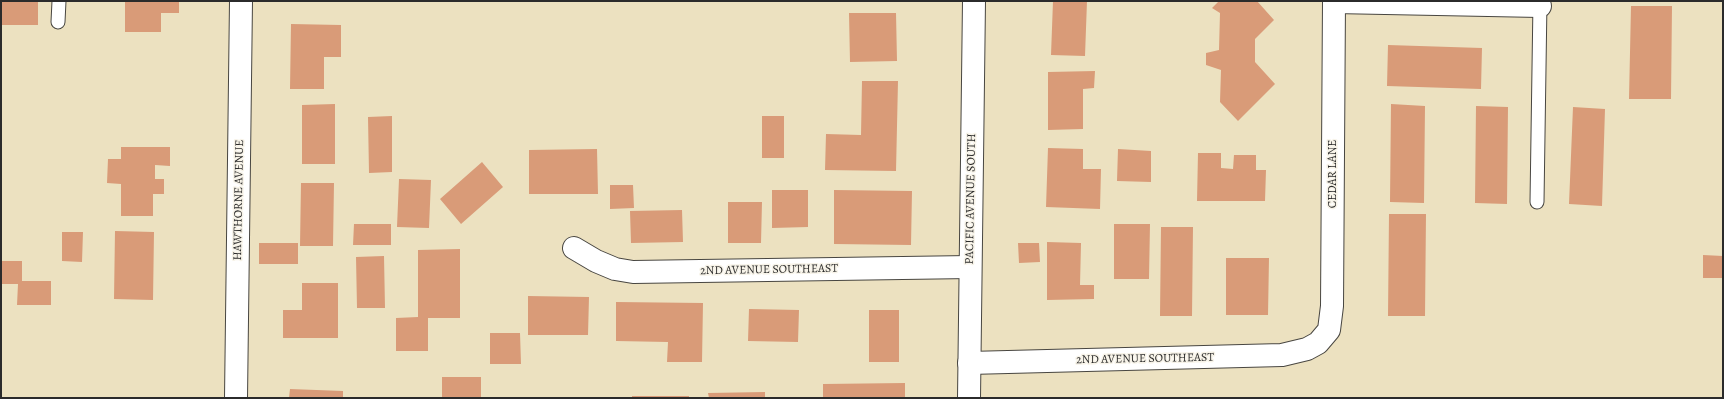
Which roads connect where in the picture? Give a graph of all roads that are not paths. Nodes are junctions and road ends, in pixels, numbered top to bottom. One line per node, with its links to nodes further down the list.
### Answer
1 (59, 1): 6 (lane)
2 (242, 1): 12 (street, HAWTHORNE AVENUE)
3 (974, 1): 9 (street, PACIFIC AVENUE SOUTH)
4 (1334, 2): 5 (street); 10 (street, CEDAR LANE)
5 (1540, 4): 7 (lane)
6 (58, 22)
7 (1537, 202)
8 (574, 248): 9 (street, 2ND AVENUE SOUTHEAST)
9 (970, 268): 11 (street, PACIFIC AVENUE SOUTH)
10 (1318, 342): 11 (street, 2ND AVENUE SOUTHEAST)
11 (969, 363): 13 (street, PACIFIC AVENUE SOUTH)
12 (236, 398)
13 (969, 398)

